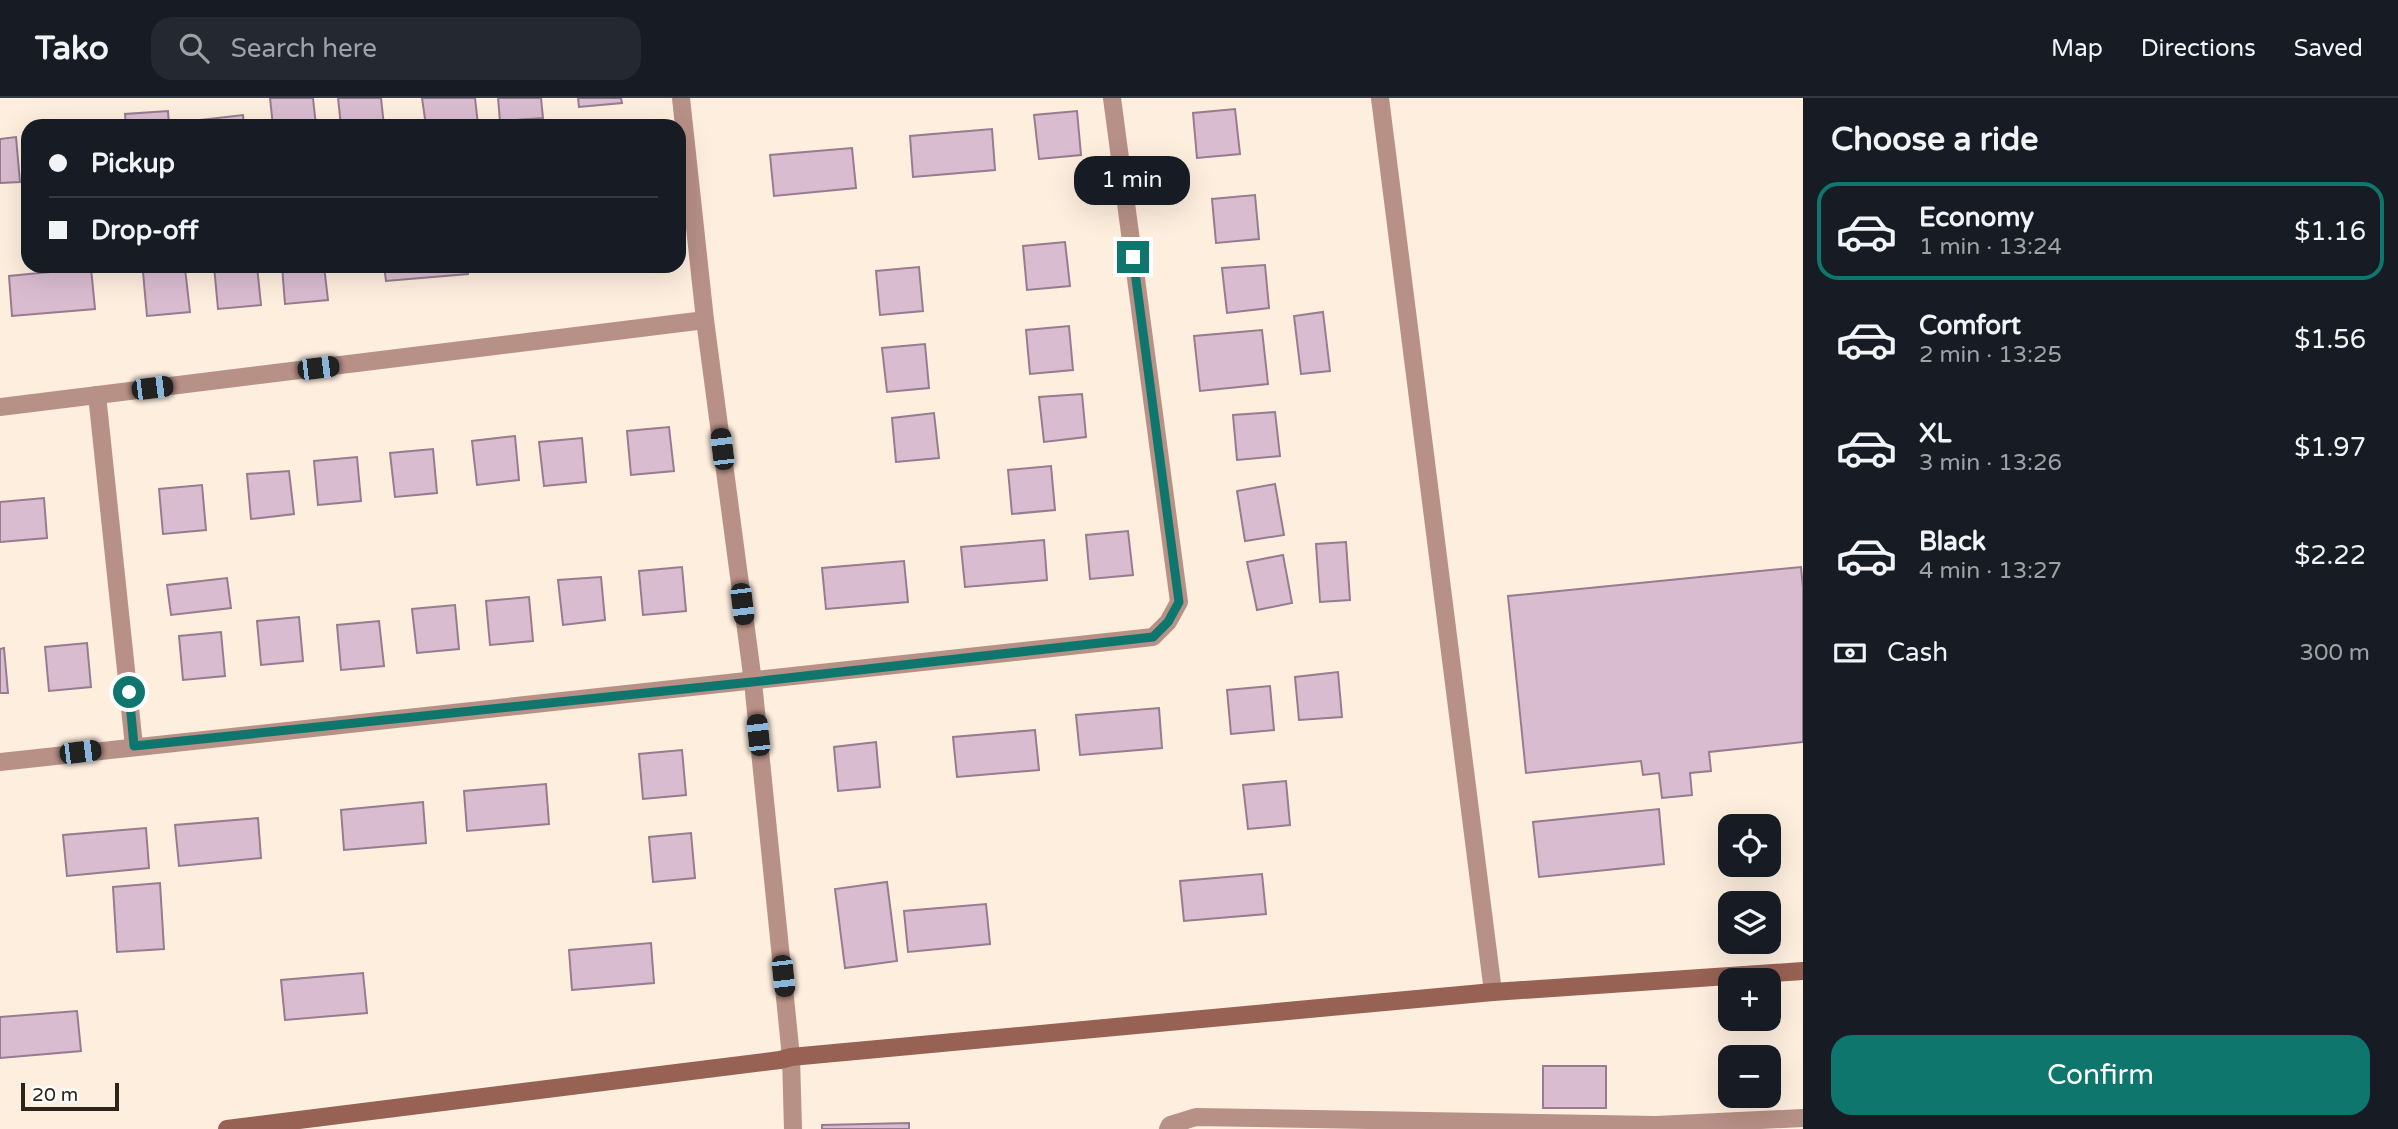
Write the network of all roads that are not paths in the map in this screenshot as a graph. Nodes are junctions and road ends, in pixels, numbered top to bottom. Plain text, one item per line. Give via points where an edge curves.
1 (681, 98) edge
2 (1112, 98) edge
3 (1380, 98) edge
4 (683, 119) edge
5 (686, 144) edge
6 (705, 320) junction
7 (97, 395) junction
8 (0, 407) edge
9 (752, 682) junction
10 (134, 746) junction
11 (0, 762) edge
12 (1803, 971) edge
13 (1493, 992) junction
14 (791, 1057) junction
15 (1803, 1118) edge
16 (227, 1129) edge
17 (793, 1129) edge
18 (1168, 1129) edge

1 - 4 street
2 - 9 street via 1179,602 1168,622 1153,637
3 - 13 street
5 - 6 street
6 - 7 street
6 - 9 street
7 - 8 street
7 - 10 street
9 - 10 street
9 - 14 street
10 - 11 street
12 - 13 street
13 - 14 street
14 - 16 street
14 - 17 street
15 - 18 street via 1656,1125 1196,1117

